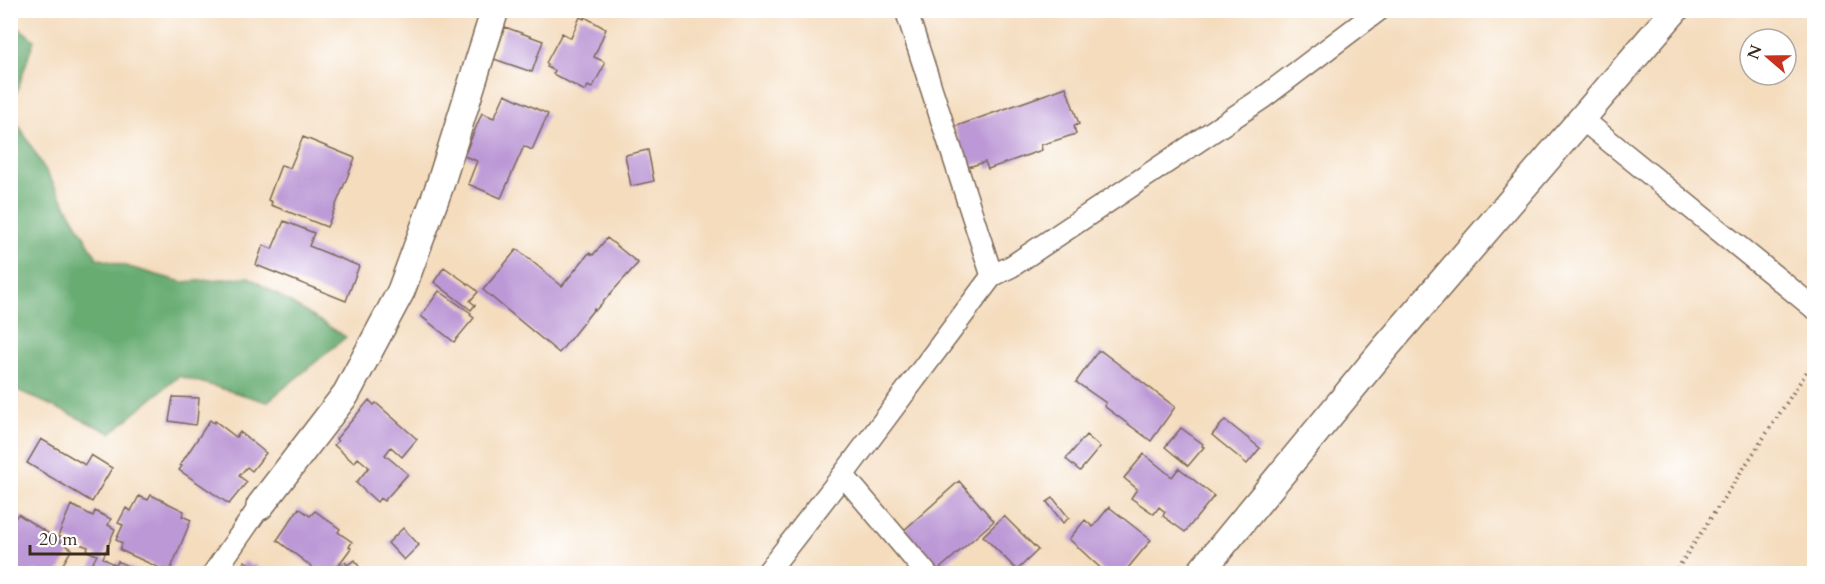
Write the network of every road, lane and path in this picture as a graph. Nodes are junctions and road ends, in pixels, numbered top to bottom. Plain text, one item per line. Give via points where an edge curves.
1 (495, 10) edge
2 (906, 10) edge
3 (1379, 10) edge
4 (1675, 10) edge
5 (1582, 118) junction
6 (992, 276) junction
7 (1815, 308) edge
8 (1815, 361) edge
9 (843, 475) junction
10 (260, 506) joint
11 (213, 573) edge
12 (766, 573) edge
13 (927, 573) edge
14 (1199, 573) edge
15 (1674, 573) edge

1 - 10 street via 440,185 401,291 346,394
2 - 6 street
3 - 6 street via 1264,97
4 - 5 street
5 - 7 street
5 - 14 street
6 - 9 street
8 - 15 path
9 - 12 street
9 - 13 street
10 - 11 street

